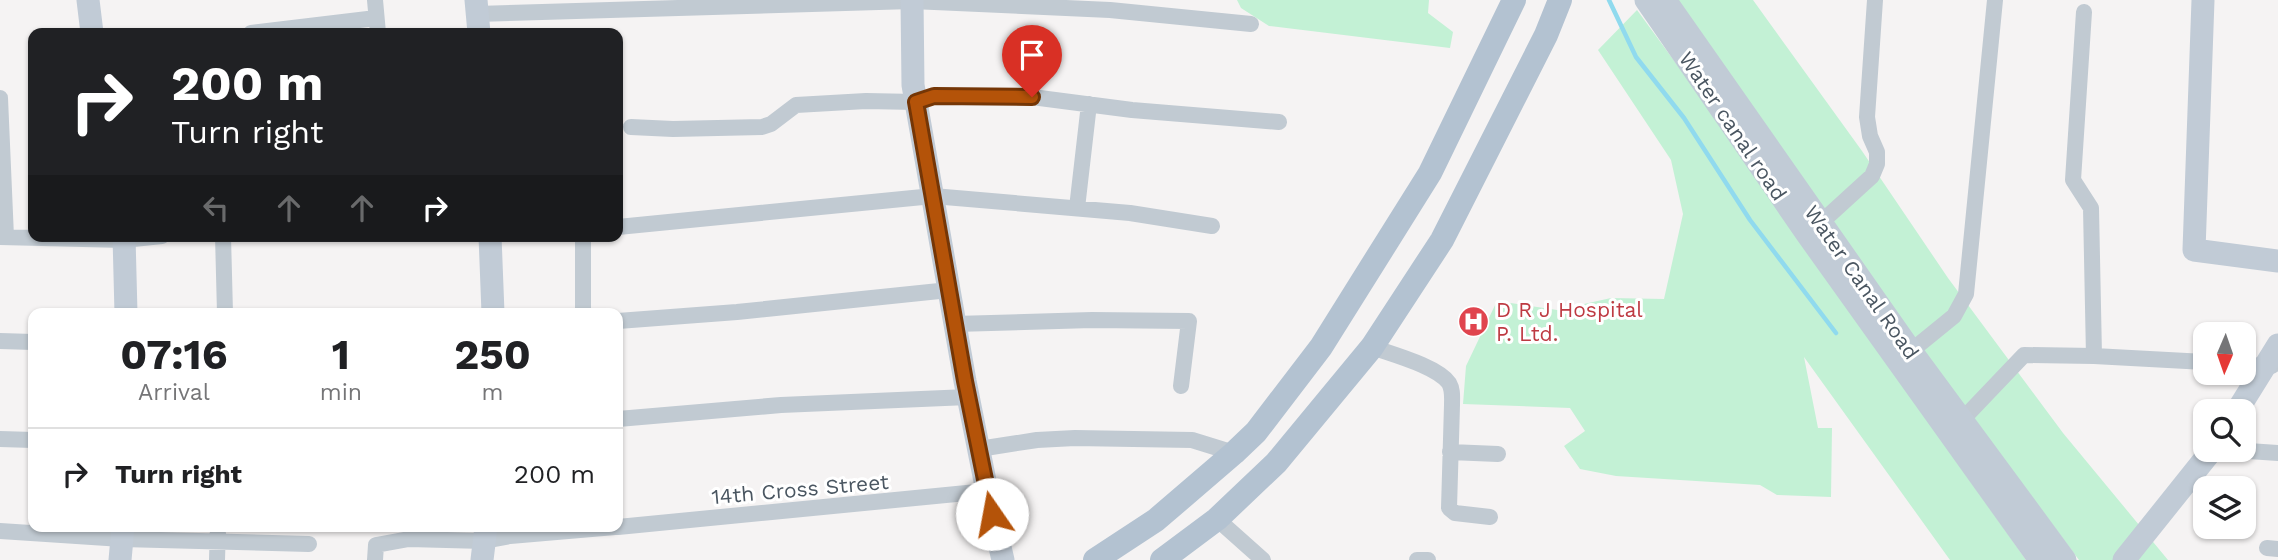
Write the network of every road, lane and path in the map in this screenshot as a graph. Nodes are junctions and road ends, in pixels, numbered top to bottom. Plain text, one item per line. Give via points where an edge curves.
1 (88, 0) edge
2 (375, 0) edge
3 (912, 0) edge
4 (1514, 0) edge
5 (1560, 0) edge
6 (1646, 0) edge
7 (1665, 0) edge
8 (1874, 0) edge
9 (1995, 0) edge
10 (2203, 0) edge
11 (693, 4) edge
12 (1111, 5) edge
13 (590, 6) edge
14 (2084, 12) dead end
15 (478, 16) edge
16 (1251, 24) dead end
17 (377, 26) edge
18 (91, 28) edge
19 (341, 28) edge
20 (0, 97) edge
21 (916, 102) junction
22 (1089, 104) junction
23 (1279, 122) dead end
24 (631, 127) dead end
25 (933, 196) junction
26 (1077, 208) junction
27 (1212, 226) dead end
28 (623, 227) edge
29 (1814, 229) junction
30 (3, 237) edge
31 (28, 237) edge
32 (124, 242) edge
33 (223, 242) edge
34 (490, 242) edge
35 (583, 242) edge
36 (2278, 261) edge
37 (949, 290) junction
38 (126, 308) edge
39 (225, 308) edge
40 (493, 308) edge
41 (583, 308) edge
42 (623, 321) edge
43 (955, 324) junction
44 (0, 341) edge
45 (28, 342) edge
46 (2278, 345) edge
47 (1371, 347) junction
48 (1911, 351) junction
49 (2094, 356) junction
50 (2193, 361) edge
51 (2262, 365) edge
52 (1181, 386) dead end
53 (968, 397) junction
54 (2244, 399) edge
55 (623, 419) edge
56 (1954, 426) junction
57 (0, 439) edge
58 (28, 440) edge
59 (979, 449) junction
60 (1450, 452) junction
61 (2256, 452) edge
62 (1234, 453) junction
63 (2278, 453) edge
64 (1498, 454) dead end
65 (2202, 462) edge
66 (987, 491) junction
67 (1490, 517) dead end
68 (1217, 519) junction
69 (623, 526) edge
70 (0, 531) edge
71 (557, 532) edge
72 (218, 534) edge
73 (122, 542) edge
74 (484, 543) edge
75 (309, 544) dead end
76 (217, 560) edge
77 (375, 560) edge
78 (1003, 560) edge
79 (1095, 560) edge
80 (1162, 560) edge
81 (1263, 560) edge
82 (1417, 560) edge
83 (1428, 560) edge
84 (2040, 560) edge
85 (2065, 560) edge
86 (2124, 560) edge

1 - 18 main road
2 - 17 street
3 - 11 street
3 - 12 street
3 - 21 main road
4 - 62 main road via 1430,173 1321,347 1256,432
5 - 47 main road via 1442,240
6 - 29 main road, Water canal road
7 - 29 main road, Water Canal Road
8 - 29 street via 1867,117 1877,164 1872,176
9 - 48 street via 1966,294 1954,316
10 - 36 main road via 2194,250
11 - 13 street
12 - 16 street
13 - 15 street
14 - 49 street via 2073,180 2091,208
17 - 19 street
20 - 30 street
21 - 22 street via 946,96 1032,97
21 - 24 street via 796,105 762,127
21 - 25 main road
22 - 23 street
22 - 26 street
25 - 26 street
25 - 28 street
25 - 37 main road
26 - 27 street
29 - 48 main road, Water Canal Road
29 - 56 main road, Water canal road
30 - 31 street
32 - 38 main road
33 - 39 street
34 - 40 main road
35 - 41 street
37 - 42 street
37 - 43 main road
43 - 52 street via 1189,321
43 - 53 main road
44 - 45 street
46 - 51 main road
47 - 60 street via 1432,370 1450,384
47 - 68 main road via 1276,463
48 - 56 main road, Water Canal Road
49 - 50 street
49 - 56 street via 2024,355
51 - 54 main road
53 - 55 street via 780,405
53 - 59 main road
56 - 84 main road, Water canal road
56 - 85 main road, Water Canal Road
57 - 58 street
59 - 62 street via 1037,440 1192,440
59 - 66 main road
60 - 64 street
60 - 67 street via 1449,508 1455,513
61 - 63 street
62 - 79 main road via 1156,520
65 - 86 main road
66 - 69 street, 14th Cross Street
66 - 78 main road
68 - 80 main road
68 - 81 street
70 - 73 street
71 - 74 street, 14th Cross Street
72 - 73 street
72 - 75 street
72 - 76 street
74 - 77 street, 14th Cross Street via 392,541 376,545
82 - 83 street

